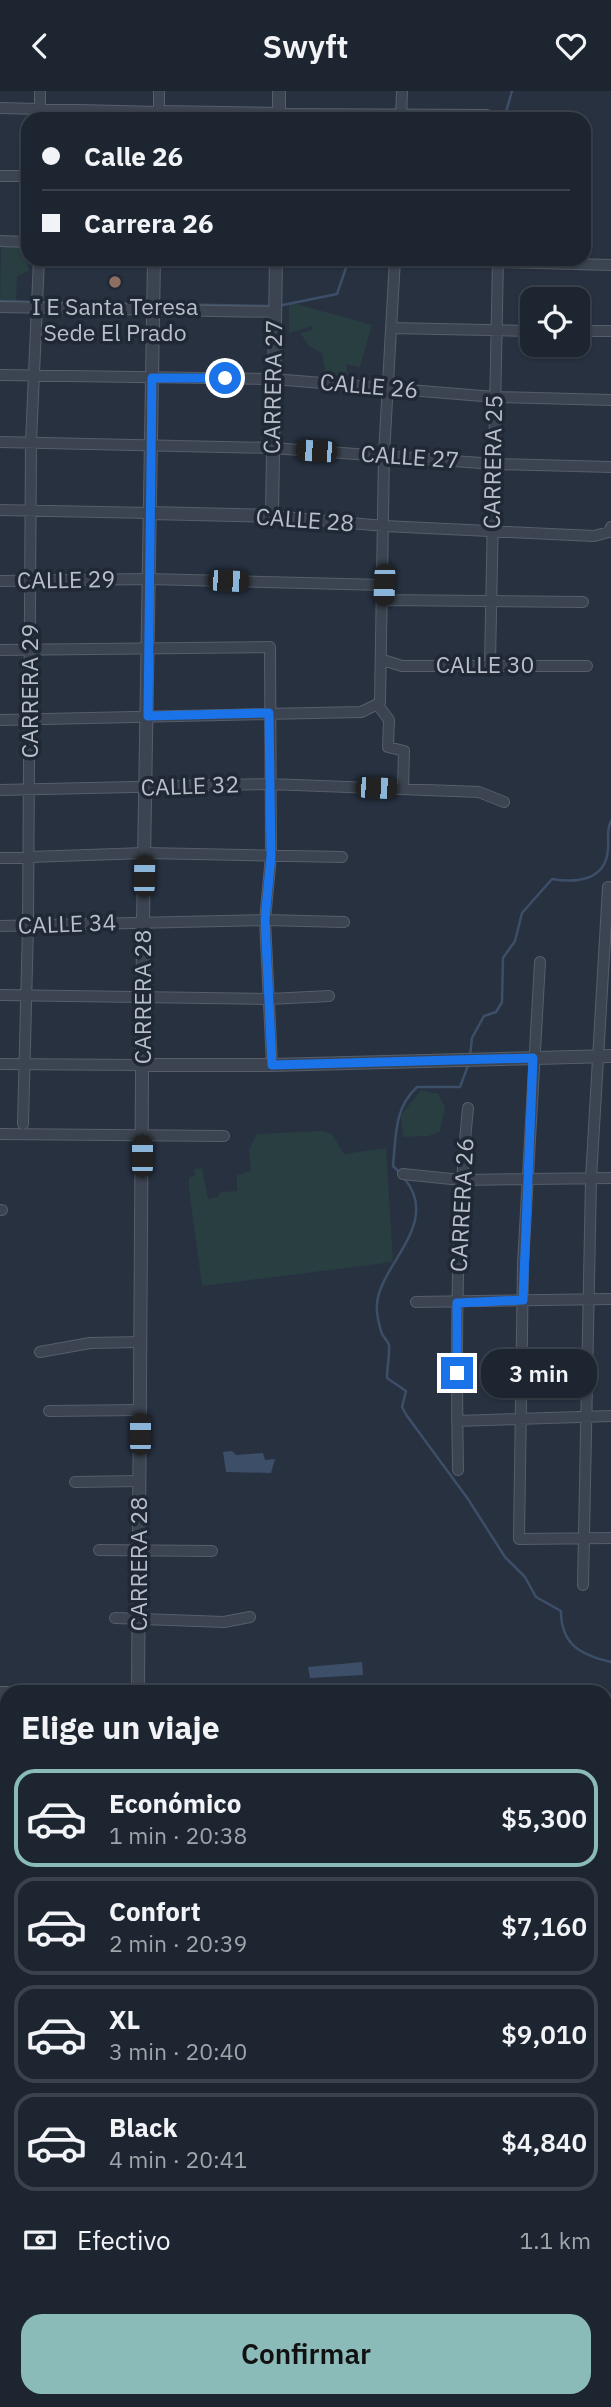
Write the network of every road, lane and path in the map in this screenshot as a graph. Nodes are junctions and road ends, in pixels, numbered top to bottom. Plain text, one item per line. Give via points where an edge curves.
1 (40, 91) edge
2 (159, 91) edge
3 (279, 91) edge
4 (402, 91) edge
5 (0, 108) edge
6 (31, 112) edge
7 (39, 112) edge
8 (159, 112) edge
9 (279, 112) edge
10 (401, 112) edge
11 (0, 176) edge
12 (21, 176) edge
13 (0, 241) edge
14 (21, 242) edge
15 (591, 263) edge
16 (611, 265) edge
17 (39, 266) edge
18 (153, 266) edge
19 (276, 266) edge
20 (394, 266) edge
21 (498, 266) edge
22 (0, 307) edge
23 (37, 308) junction
24 (153, 311) junction
25 (275, 312) junction
26 (391, 328) junction
27 (496, 330) junction
28 (520, 331) edge
29 (590, 331) edge
30 (611, 331) edge
31 (0, 375) edge
32 (33, 375) junction
33 (152, 378) junction
34 (273, 379) junction
35 (387, 387) junction
36 (495, 397) junction
37 (611, 400) edge
38 (0, 442) edge
39 (31, 442) junction
40 (151, 447) junction
41 (272, 448) junction
42 (384, 454) junction
43 (495, 464) junction
44 (611, 467) edge
45 (0, 510) edge
46 (31, 510) junction
47 (150, 513) junction
48 (272, 516) junction
49 (384, 526) junction
50 (610, 529) edge
51 (492, 530) junction
52 (149, 579) junction
53 (31, 580) junction
54 (0, 581) edge
55 (384, 585) junction
56 (384, 600) junction
57 (492, 601) junction
58 (583, 602) dead end
59 (148, 649) junction
60 (0, 650) edge
61 (29, 650) junction
62 (383, 660) junction
63 (490, 664) junction
64 (587, 666) dead end
65 (376, 707) junction
66 (269, 713) junction
67 (148, 716) junction
68 (30, 719) junction
69 (0, 720) edge
70 (269, 784) junction
71 (147, 787) junction
72 (403, 789) junction
73 (0, 790) edge
74 (29, 791) junction
75 (504, 802) dead end
76 (145, 853) junction
77 (271, 856) junction
78 (342, 857) dead end
79 (0, 858) edge
80 (29, 858) junction
81 (608, 887) dead end
82 (265, 919) junction
83 (143, 921) junction
84 (344, 922) dead end
85 (0, 926) edge
86 (28, 926) junction
87 (609, 935) edge
88 (540, 962) dead end
89 (0, 995) edge
90 (26, 995) junction
91 (330, 996) dead end
92 (143, 997) junction
93 (270, 999) junction
94 (606, 1056) edge
95 (533, 1058) junction
96 (0, 1065) edge
97 (24, 1065) junction
98 (143, 1065) junction
99 (272, 1065) junction
100 (468, 1108) dead end
101 (23, 1124) dead end
102 (0, 1134) edge
103 (142, 1134) junction
104 (224, 1136) dead end
105 (403, 1174) dead end
106 (611, 1178) edge
107 (527, 1179) junction
108 (595, 1179) junction
109 (461, 1180) junction
110 (589, 1299) junction
111 (611, 1299) edge
112 (523, 1300) junction
113 (416, 1302) dead end
114 (457, 1303) junction
115 (141, 1342) junction
116 (40, 1352) dead end
117 (140, 1410) junction
118 (49, 1411) dead end
119 (586, 1416) junction
120 (611, 1416) edge
121 (522, 1417) junction
122 (457, 1420) junction
123 (458, 1470) dead end
124 (140, 1481) junction
125 (75, 1482) dead end
126 (586, 1538) junction
127 (611, 1538) edge
128 (99, 1550) dead end
129 (139, 1551) junction
130 (212, 1551) dead end
131 (583, 1585) dead end
132 (250, 1617) dead end
133 (115, 1618) dead end
134 (139, 1621) junction
135 (138, 1685) edge

1 - 7 street
2 - 8 street
3 - 9 street
4 - 10 street
5 - 6 street
11 - 12 street
13 - 14 street
15 - 16 street
17 - 23 street, CARRERA 29
18 - 24 street, CARRERA 28
19 - 25 street, CARRERA 27
20 - 26 street
21 - 27 street, CARRERA 25
22 - 23 street
23 - 24 street
23 - 32 street, CARRERA 29
24 - 25 street
24 - 33 street, CARRERA 28
25 - 34 street, CARRERA 27
26 - 27 street
26 - 35 street
27 - 28 street
27 - 36 street, CARRERA 25
29 - 30 street
31 - 32 street, CALLE 26
32 - 33 street, CALLE 26
32 - 39 street, CARRERA 29
33 - 34 street, CALLE 26
33 - 40 street, CARRERA 28
34 - 35 street, CALLE 26
34 - 41 street, CARRERA 27
35 - 36 street, CALLE 26
35 - 42 street
36 - 37 street, CALLE 26
36 - 43 street, CARRERA 25
38 - 39 street, CALLE 27
39 - 40 street, CALLE 27
39 - 46 street, CARRERA 29
40 - 41 street, CALLE 27
40 - 47 street, CARRERA 28
41 - 42 street, CALLE 27
41 - 48 street, CARRERA 27
42 - 43 street, CALLE 27
42 - 49 street
43 - 44 street, CALLE 27
43 - 51 street, CARRERA 25
45 - 46 street, CALLE 28
46 - 47 street, CALLE 28
46 - 53 street, CARRERA 29
47 - 48 street, CALLE 28
47 - 52 street, CARRERA 28
48 - 49 street, CALLE 28
49 - 51 street, CALLE 28
49 - 55 street
50 - 51 street, CALLE 28 via 594,536
51 - 57 street, CARRERA 25
52 - 53 street, CALLE 29
52 - 55 street, CALLE 29
52 - 59 street, CARRERA 28
53 - 54 street, CALLE 29
53 - 61 street, CARRERA 29
55 - 56 street
56 - 57 street
56 - 62 street
57 - 58 street
57 - 63 street, CARRERA 25
59 - 61 street
59 - 66 street via 269,646
59 - 67 street, CARRERA 28
60 - 61 street
61 - 68 street, CARRERA 29
62 - 63 street, CALLE 30 via 401,666
62 - 65 street via 382,695
63 - 64 street, CALLE 30
65 - 66 street via 361,712
65 - 72 street via 389,720 387,747 404,751
66 - 67 street
66 - 70 street
67 - 68 street
67 - 71 street, CARRERA 28
68 - 69 street
68 - 74 street, CARRERA 29
70 - 71 street, CALLE 32
70 - 72 street, CALLE 32
70 - 77 street
71 - 74 street, CALLE 32
71 - 76 street, CARRERA 28
72 - 75 street, CALLE 32 via 479,792
73 - 74 street, CALLE 32
74 - 80 street, CARRERA 29
76 - 77 street
76 - 80 street
76 - 83 street, CARRERA 28
77 - 78 street
77 - 82 street
79 - 80 street
80 - 86 street, CARRERA 29
81 - 87 street
82 - 83 street, CALLE 34
82 - 84 street, CALLE 34
82 - 93 street
83 - 86 street, CALLE 34
83 - 92 street, CARRERA 28
85 - 86 street, CALLE 34
86 - 90 street, CARRERA 29
87 - 94 street
88 - 95 street
89 - 90 street
90 - 92 street
90 - 97 street, CARRERA 29
91 - 93 street
92 - 93 street
92 - 98 street, CARRERA 28
93 - 99 street
94 - 95 street
94 - 108 street
95 - 99 street
95 - 107 street
96 - 97 street
97 - 98 street
97 - 101 street, CARRERA 29
98 - 99 street
98 - 103 street, CARRERA 28
100 - 109 street, CARRERA 26
102 - 103 street
103 - 104 street
103 - 115 street, CARRERA 28
105 - 109 street
106 - 108 street
107 - 108 street
107 - 109 street
107 - 112 street
108 - 110 street
109 - 114 street, CARRERA 26
110 - 111 street
110 - 112 street
110 - 119 street
112 - 114 street
112 - 121 street
113 - 114 street
114 - 122 street, CARRERA 26
115 - 116 street via 90,1343
115 - 117 street, CARRERA 28
117 - 118 street
117 - 124 street, CARRERA 28
119 - 120 street
119 - 121 street
119 - 126 street
121 - 122 street
121 - 126 street via 519,1539
122 - 123 street, CARRERA 26
124 - 125 street
124 - 129 street, CARRERA 28
126 - 127 street
126 - 131 street
128 - 129 street
129 - 130 street
129 - 134 street, CARRERA 28
132 - 134 street via 224,1622
133 - 134 street
134 - 135 street, CARRERA 28

